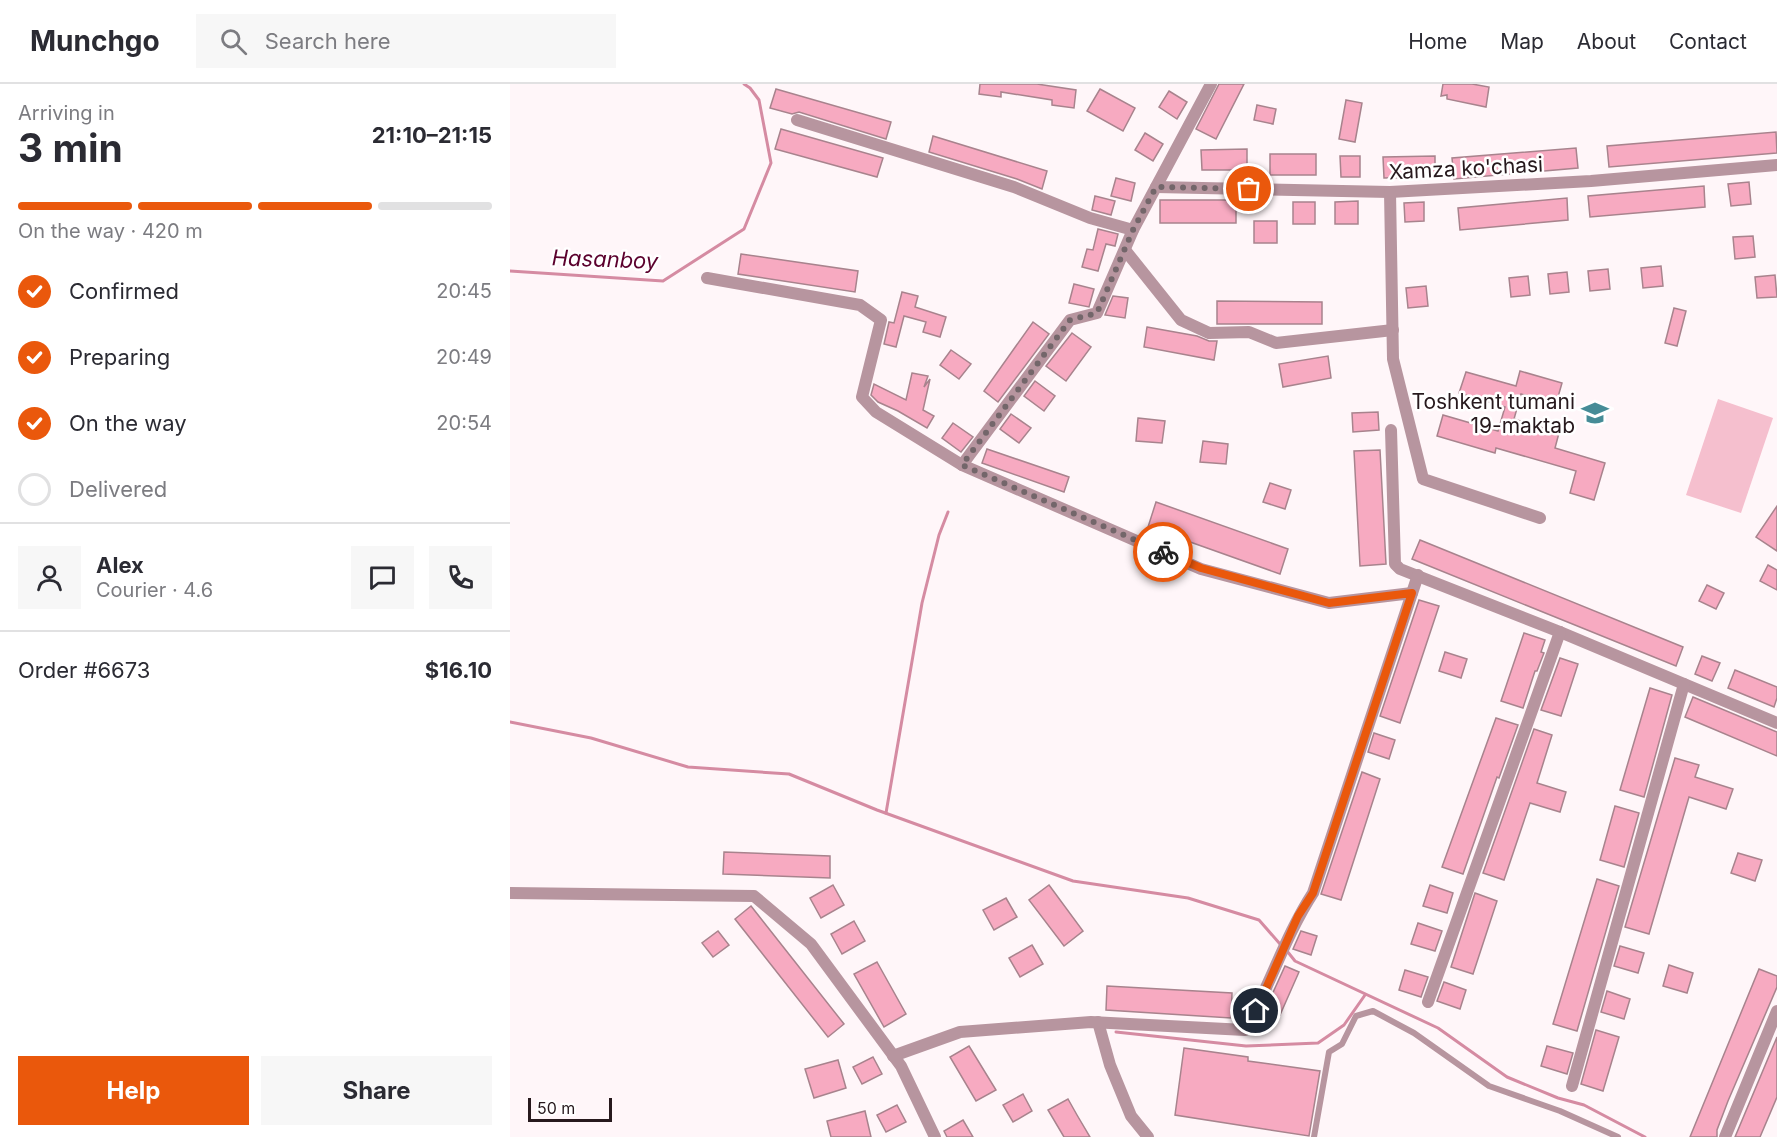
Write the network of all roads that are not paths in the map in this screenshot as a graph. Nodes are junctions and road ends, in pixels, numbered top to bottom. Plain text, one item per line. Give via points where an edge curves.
1 (1211, 84) edge
2 (797, 120) dead end
3 (1777, 165) edge
4 (1156, 187) junction
5 (1390, 192) junction
6 (1133, 230) junction
7 (1125, 250) junction
8 (707, 278) dead end
9 (1393, 330) junction
10 (1390, 430) dead end
11 (962, 465) junction
12 (1540, 518) dead end
13 (1418, 575) junction
14 (1412, 593) junction
15 (1560, 633) junction
16 (1684, 684) junction
17 (1777, 723) edge
18 (510, 893) edge
19 (1428, 1002) dead end
20 (1777, 1011) edge
21 (1098, 1022) junction
22 (893, 1056) junction
23 (1572, 1086) dead end
24 (935, 1137) edge
25 (1148, 1137) edge
26 (1314, 1137) edge
27 (1618, 1137) edge
28 (1725, 1137) edge

1 - 4 street
2 - 6 street via 1014,187 1090,218
3 - 5 street, Xamza ko'chasi via 1591,181
4 - 5 street, Xamza ko'chasi
4 - 6 street
5 - 9 street
6 - 7 street
7 - 9 street via 1181,320 1209,333 1249,332 1276,342
7 - 11 street via 1097,313 1070,320
8 - 11 street via 860,305 881,320 862,397 876,412
9 - 12 street via 1392,359 1423,478
10 - 13 street via 1395,564
11 - 14 street via 1201,568 1329,603
13 - 14 street
13 - 15 street
14 - 21 street via 1313,893 1298,916 1245,1030
15 - 16 street
15 - 19 street
16 - 17 street
16 - 23 street
18 - 22 street via 754,896 811,944
20 - 28 street
21 - 22 street via 960,1032
21 - 25 street via 1131,1116
22 - 24 street
26 - 27 lane via 1329,1052 1342,1044 1356,1016 1373,1011 1414,1033 1489,1086

